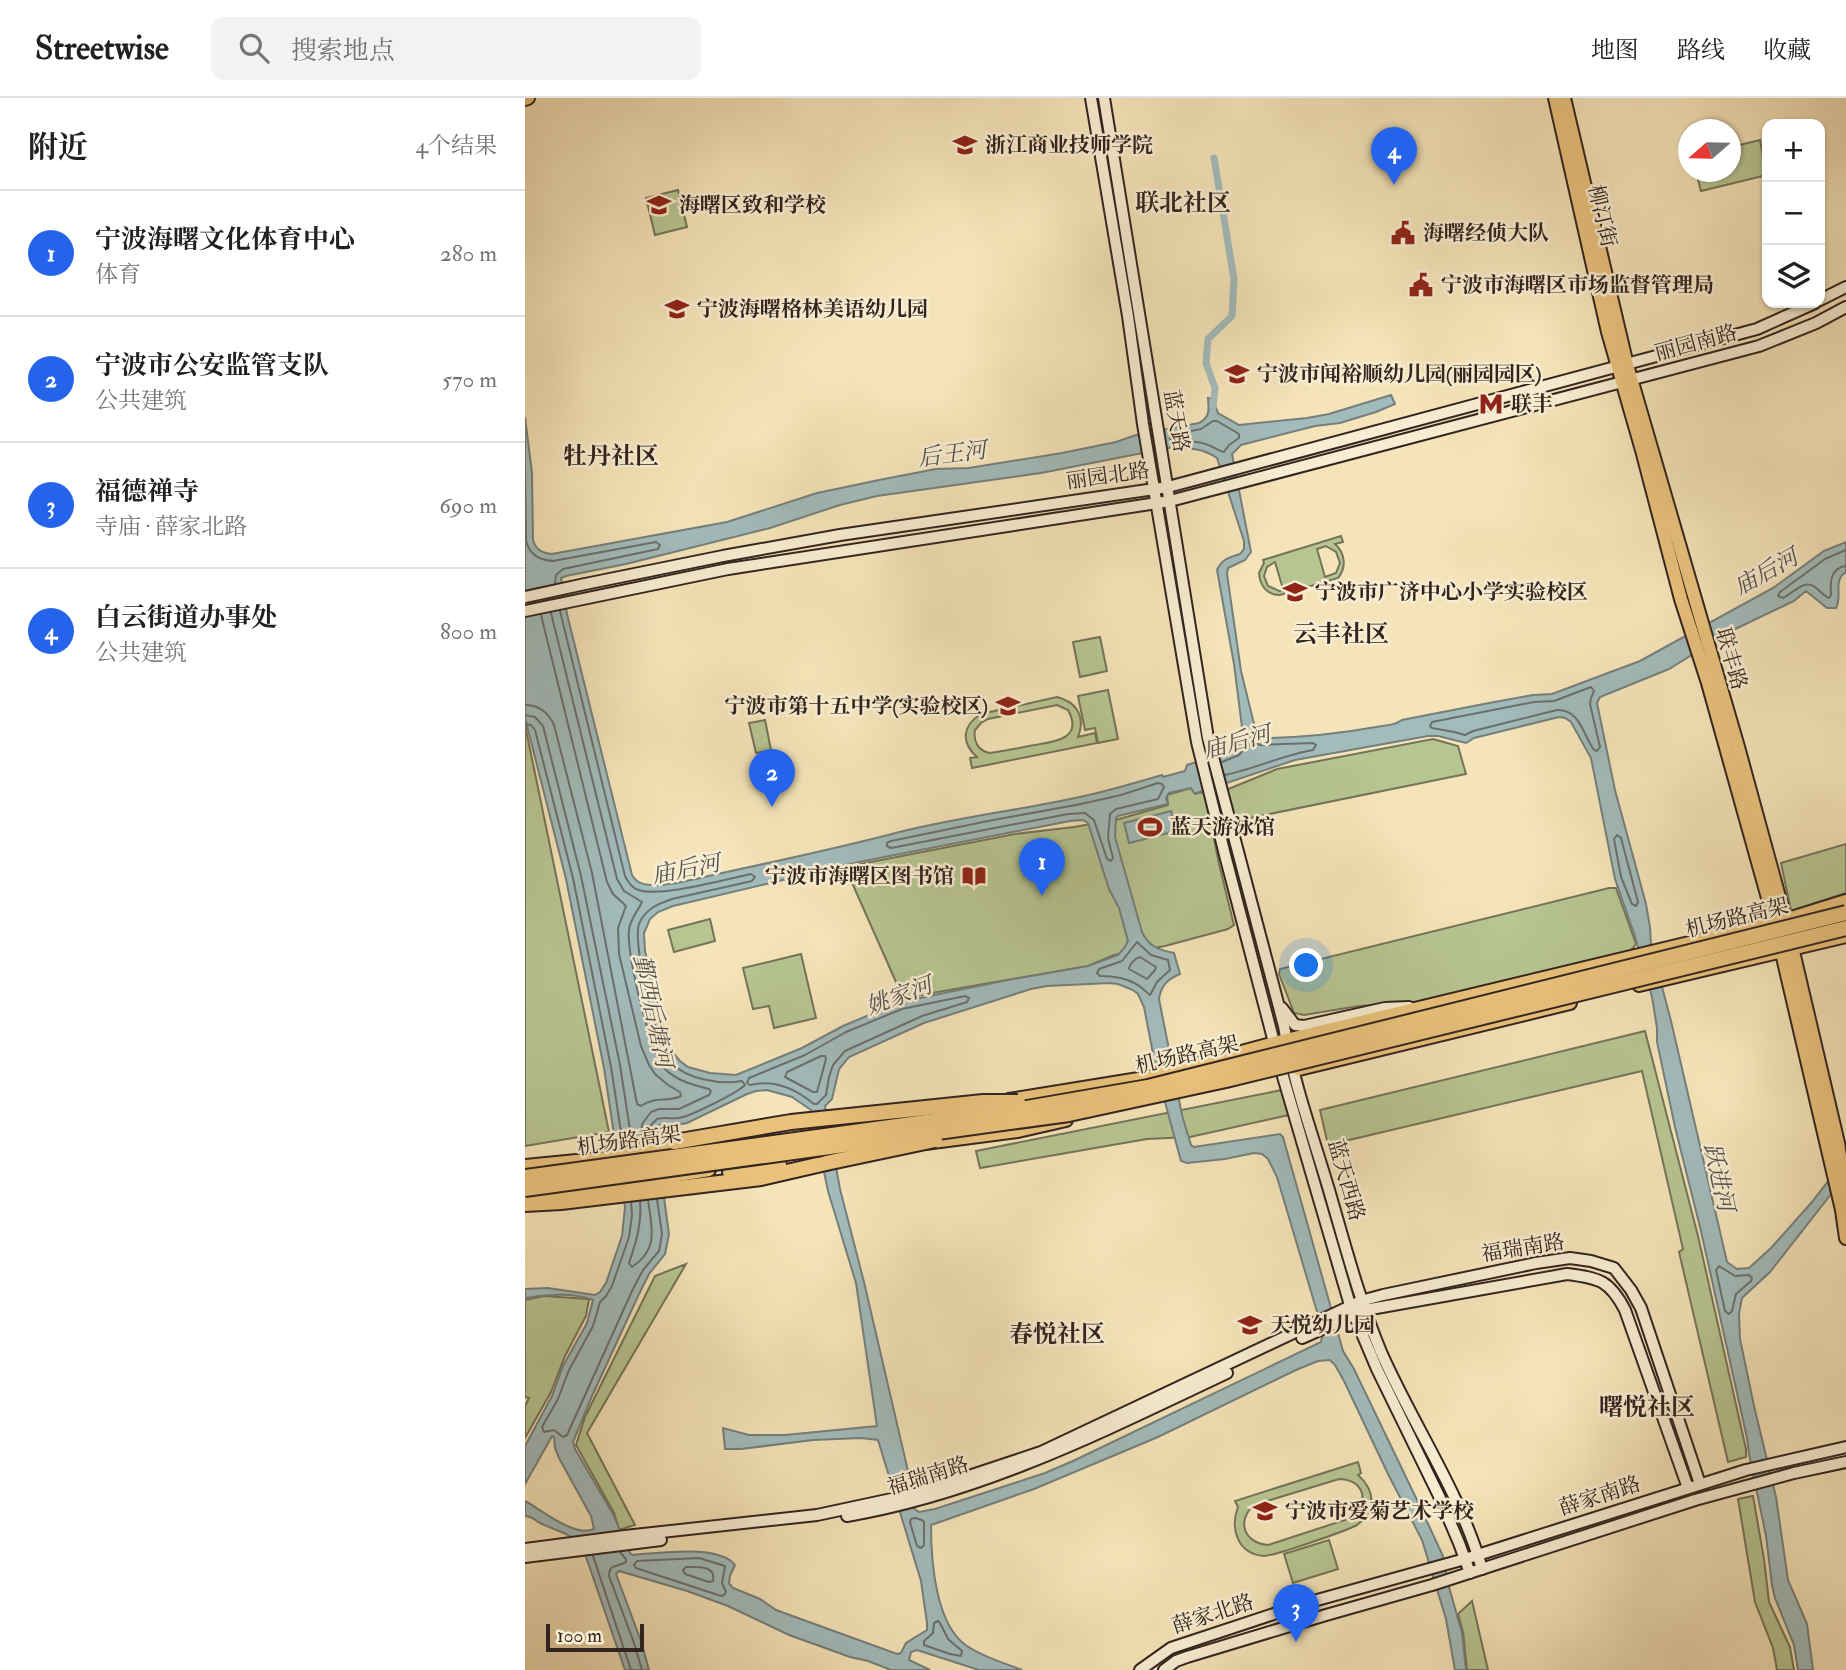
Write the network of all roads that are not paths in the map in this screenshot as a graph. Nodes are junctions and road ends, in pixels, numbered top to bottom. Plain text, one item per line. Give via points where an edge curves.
1 (1091, 98) edge
2 (1104, 98) edge
3 (1555, 98) edge
4 (1564, 98) edge
5 (1846, 286) edge
6 (1825, 298) edge
7 (1846, 307) edge
8 (1804, 308) edge
9 (1622, 366) junction
10 (1627, 381) junction
11 (1168, 487) junction
12 (1154, 489) junction
13 (1170, 501) junction
14 (1156, 504) junction
15 (525, 597) edge
16 (525, 611) edge
17 (1712, 680) junction
18 (1206, 753) junction
19 (1215, 787) junction
20 (1846, 901) edge
21 (1846, 913) edge
22 (1780, 921) junction
23 (1846, 928) edge
24 (1846, 936) edge
25 (1788, 950) junction
26 (1276, 996) junction
27 (1430, 1007) junction
28 (1280, 1042) junction
29 (1287, 1072) junction
30 (1069, 1101) junction
31 (980, 1126) junction
32 (607, 1158) junction
33 (826, 1163) junction
34 (525, 1167) edge
35 (525, 1177) edge
36 (525, 1189) edge
37 (1842, 1194) edge
38 (555, 1195) junction
39 (525, 1202) edge
40 (1846, 1238) edge
41 (1358, 1308) junction
42 (1846, 1447) edge
43 (1846, 1462) edge
44 (1694, 1486) junction
45 (568, 1548) junction
46 (525, 1549) edge
47 (1478, 1555) junction
48 (525, 1558) edge
49 (1465, 1559) junction
50 (1482, 1569) junction
51 (1469, 1573) junction
52 (1140, 1670) edge
53 (1164, 1670) edge

1 - 12 street, 蓝天路
2 - 11 street, 蓝天路
3 - 9 main road, 柳汀街
4 - 9 main road, 柳汀街
5 - 6 street, 丽园南路
7 - 10 street, 丽园南路 via 1759,346
8 - 9 street, 丽园南路 via 1757,329
9 - 10 main road, 柳汀街
9 - 11 street, 丽园北路
10 - 13 street, 丽园北路
10 - 17 main road, 联丰路 via 1691,587
10 - 17 main road, 联丰路 via 1681,599
11 - 12 street, 丽园北路
11 - 13 street, 蓝天路
12 - 14 street, 蓝天路
12 - 15 street, 丽园北路, bridge via 840,535
13 - 14 street, 丽园北路
13 - 18 street, 蓝天路
14 - 16 street, 丽园北路 via 728,569
14 - 18 street, 蓝天路 via 1197,742
17 - 22 main road, 联丰路 via 1738,747
18 - 19 street
19 - 26 street, 蓝天西路
19 - 28 street, 蓝天西路 via 1229,868
20 - 22 main road
21 - 30 highway, 机场路高架, bridge via 1148,1087
22 - 25 main road, 联丰路
22 - 27 main road
23 - 31 highway, 机场路高架, bridge via 1226,1080 1069,1114
24 - 25 main road
25 - 29 main road
25 - 37 main road via 1830,1159
25 - 37 main road via 1838,1143
26 - 27 street via 1295,1024 1304,1027 1385,1008
26 - 28 street, 蓝天西路
27 - 28 main road
28 - 29 street, 蓝天西路
28 - 32 main road via 1148,1076 935,1112
29 - 38 main road, bridge via 1017,1131 810,1155
29 - 41 street, 蓝天西路
30 - 32 highway, bridge via 983,1102 791,1122
30 - 35 highway, 机场路高架, bridge
31 - 33 highway, bridge via 923,1144
31 - 36 highway, 机场路高架, bridge
32 - 34 main road
33 - 38 highway via 792,1163
33 - 39 highway via 761,1178 561,1202
37 - 40 main road
38 - 39 main road
41 - 44 street, 福瑞南路 via 1567,1274 1604,1283 1616,1292 1631,1324
41 - 44 street, 福瑞南路 via 1383,1295 1570,1258 1614,1268 1641,1308
41 - 45 street, 福瑞南路 via 1041,1452 916,1498
41 - 47 street, 蓝天西路
41 - 49 street, 蓝天西路 via 1377,1369
42 - 44 street, 薛家南路
43 - 50 street, 薛家南路 via 1695,1500
44 - 47 street, 薛家南路
45 - 46 street, 福瑞南路
45 - 48 street, 福瑞南路
47 - 49 street, 薛家南路
47 - 50 street, 蓝天西路
49 - 51 street, 蓝天西路
49 - 52 street, 薛家北路 via 1310,1602 1171,1648
50 - 51 street, 薛家南路
51 - 53 street, 薛家北路 via 1187,1657

